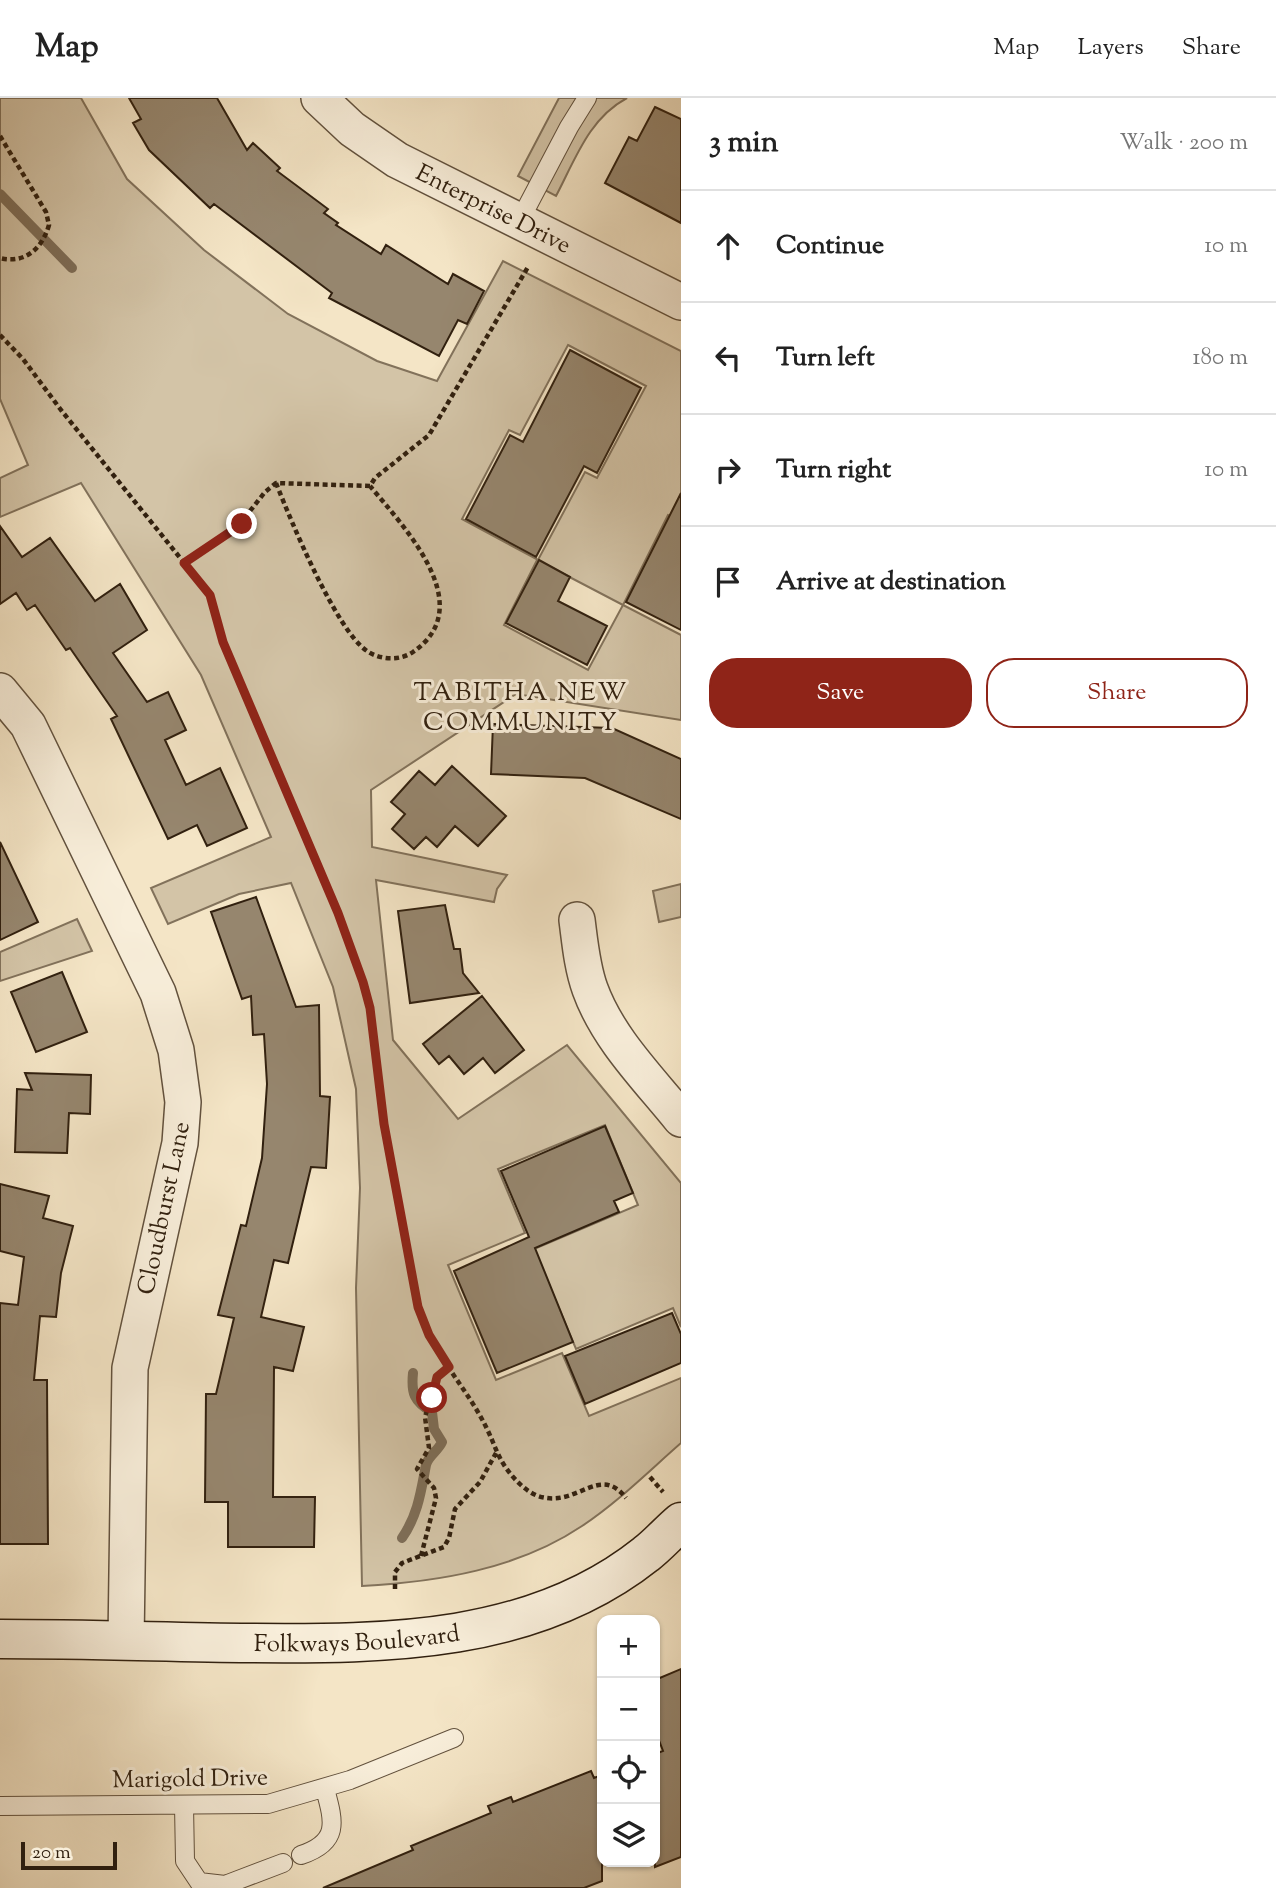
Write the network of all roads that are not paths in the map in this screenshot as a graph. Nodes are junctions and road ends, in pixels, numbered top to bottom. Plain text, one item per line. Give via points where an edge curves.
1 (319, 98) edge
2 (587, 98) edge
3 (519, 222) junction
4 (681, 302) edge
5 (0, 691) edge
6 (577, 920) dead end
7 (681, 1119) edge
8 (681, 1522) edge
9 (0, 1639) edge
10 (126, 1641) junction
11 (454, 1738) dead end
12 (325, 1789) junction
13 (184, 1805) junction
14 (0, 1806) edge
15 (301, 1855) dead end
16 (283, 1863) dead end

1 - 3 street, Enterprise Drive via 352,129 397,160
2 - 3 lane
3 - 4 street, Enterprise Drive
5 - 10 street, Cloudburst Lane via 28,725 158,993 183,1084 180,1143 130,1368
6 - 7 street via 585,970 601,1012 623,1049
8 - 10 street, Folkways Boulevard via 647,1554 599,1584 539,1612 478,1630 407,1641
9 - 10 street, Folkways Boulevard
11 - 12 lane, Marigold Drive
12 - 13 lane, Marigold Drive via 251,1806
12 - 15 lane via 331,1814 329,1838
13 - 14 lane, Marigold Drive
13 - 16 lane via 185,1861 199,1882 225,1885

